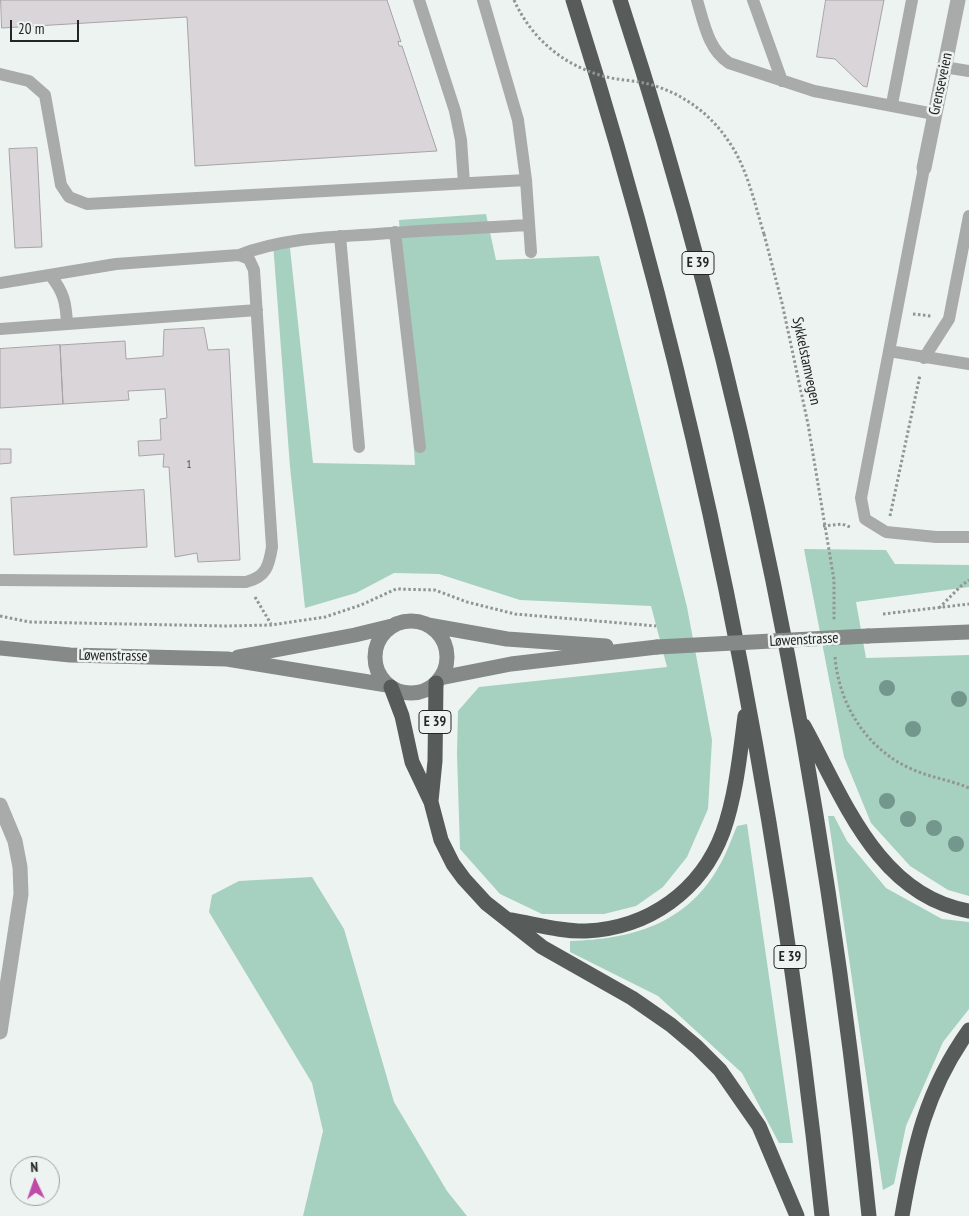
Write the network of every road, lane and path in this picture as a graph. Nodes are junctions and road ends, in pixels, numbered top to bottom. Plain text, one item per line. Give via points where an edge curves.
1 (419, 0) edge
2 (482, 0) edge
3 (514, 0) edge
4 (573, 0) edge
5 (620, 0) edge
6 (697, 0) edge
7 (753, 0) edge
8 (912, 0) edge
9 (958, 0) edge
10 (944, 68) junction
11 (969, 71) edge
12 (0, 74) edge
13 (782, 81) junction
14 (892, 104) junction
15 (934, 114) junction
16 (924, 168) joint
17 (526, 180) junction
18 (464, 183) junction
19 (969, 216) edge
20 (529, 225) junction
21 (395, 232) junction
22 (340, 236) junction
23 (531, 252) dead end
24 (239, 256) junction
25 (50, 275) junction
26 (0, 283) edge
27 (257, 310) junction
28 (67, 324) junction
29 (0, 329) edge
30 (889, 351) junction
31 (924, 358) junction
32 (969, 364) edge
33 (359, 447) dead end
34 (420, 448) dead end
35 (886, 532) junction
36 (969, 537) edge
37 (0, 580) edge
38 (969, 580) edge
39 (246, 582) junction
40 (969, 604) edge
41 (939, 608) junction
42 (875, 615) dead end
43 (0, 616) edge
44 (271, 625) junction
45 (428, 625) junction
46 (393, 626) junction
47 (656, 626) dead end
48 (835, 629) dead end
49 (969, 632) edge
50 (0, 648) edge
51 (640, 648) junction
52 (835, 649) dead end
53 (227, 659) junction
54 (438, 680) junction
55 (389, 686) junction
56 (747, 700) junction
57 (798, 714) junction
58 (969, 788) edge
59 (431, 802) junction
60 (0, 805) edge
61 (969, 911) edge
62 (508, 920) junction
63 (969, 1030) edge
64 (0, 1032) edge
65 (797, 1216) edge
66 (822, 1216) edge
67 (869, 1216) edge
68 (902, 1216) edge

1 - 18 lane via 455,111
2 - 17 lane via 518,120
3 - 48 path, Sykkelstamvegen, bridge via 536,35 567,61 604,77 645,83 687,100 707,116 738,156 764,234 808,424 834,580
4 - 56 highway, E 39 via 673,355
5 - 57 highway, E 39 via 702,278 762,529
6 - 13 lane via 719,56 729,63
7 - 13 lane
8 - 14 lane
9 - 10 street, Grenseveien
10 - 11 lane
10 - 15 street, Grenseveien
12 - 18 lane via 29,81 45,95 61,185 69,197 87,204
13 - 14 lane via 814,91
14 - 15 lane
15 - 16 street, Grenseveien
16 - 30 lane
17 - 18 lane
17 - 20 lane
19 - 31 lane via 949,319
20 - 21 lane
20 - 23 lane
21 - 22 lane
21 - 34 lane
22 - 24 lane via 266,245
22 - 33 lane
24 - 25 lane via 116,264
24 - 27 lane via 249,259 254,265
25 - 26 lane
25 - 28 lane via 62,289
27 - 28 lane
27 - 39 lane via 272,547 270,564 264,573
28 - 29 lane
30 - 31 lane
30 - 35 lane via 861,498 865,518
31 - 32 lane
31 - 35 path
35 - 36 lane
37 - 39 lane
38 - 41 path
39 - 44 path
40 - 41 path
41 - 42 path
43 - 44 path via 28,622
44 - 47 path via 324,617 362,605 396,589 435,590 515,614
45 - 46 main road via 410,621
45 - 51 main road, Løwenstrasse via 507,639
45 - 54 main road via 436,631 446,649 445,669
46 - 53 main road, Løwenstrasse
46 - 55 main road via 384,633 375,654 378,670
49 - 51 main road, Løwenstrasse, bridge
50 - 53 main road, Løwenstrasse via 70,655
51 - 54 main road, Løwenstrasse via 511,664
52 - 58 path via 839,684 848,708 876,747 899,764
53 - 55 main road, Løwenstrasse
54 - 55 main road via 419,692 400,692
54 - 59 highway, E 39
55 - 59 highway, E 39 via 402,716 412,762
56 - 62 highway, E 39 via 732,796 722,833 706,867 679,897 644,918 606,929 569,930
56 - 66 highway, E 39 via 796,992
57 - 61 highway, E 39 via 856,822 880,859 929,898
57 - 67 highway, E 39 via 839,965
59 - 62 highway, E 39 via 441,840 453,864 475,892
60 - 64 street via 15,841 21,894
62 - 65 highway, E 39 via 542,947 632,998 671,1025 720,1070 759,1126
63 - 68 highway via 937,1086 924,1117 914,1146

